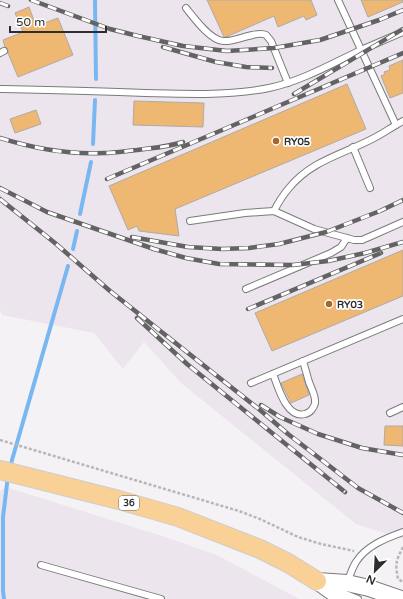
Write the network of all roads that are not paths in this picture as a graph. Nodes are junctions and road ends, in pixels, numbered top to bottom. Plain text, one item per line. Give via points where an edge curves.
1 (338, 0) edge
2 (186, 8) dead end
3 (403, 32) edge
4 (362, 50) junction
5 (288, 83) junction
6 (0, 89) edge
7 (403, 121) edge
8 (396, 125) junction
9 (353, 147) junction
10 (370, 188) dead end
11 (274, 211) junction
12 (190, 221) dead end
13 (403, 222) edge
14 (347, 238) junction
15 (246, 289) dead end
16 (403, 319) edge
17 (303, 361) junction
18 (272, 374) junction
19 (251, 383) dead end
20 (403, 407) edge
21 (390, 413) dead end
22 (0, 470) edge
23 (403, 532) edge
24 (41, 566) dead end
25 (317, 581) junction
26 (347, 582) junction
27 (161, 599) edge
28 (342, 599) edge
29 (358, 599) edge
30 (401, 599) edge

1 - 4 lane
2 - 5 lane via 208,33 218,40 266,35 271,41
3 - 4 lane
4 - 5 lane
4 - 8 lane
5 - 6 lane via 269,88 221,93
7 - 8 lane
8 - 9 lane
9 - 10 lane
9 - 11 lane via 306,172 288,188
11 - 12 lane
11 - 14 lane via 314,228
13 - 14 lane via 362,240
14 - 15 lane via 341,247 331,253
16 - 17 lane
17 - 18 lane
17 - 18 lane via 315,399 314,407 305,414 296,413 287,407
18 - 19 lane
20 - 21 lane
22 - 25 main road, 36 via 178,517 260,549
23 - 26 lane via 376,544 364,553 355,563
24 - 27 lane
25 - 26 street
25 - 28 street
25 - 29 lane
26 - 30 street

